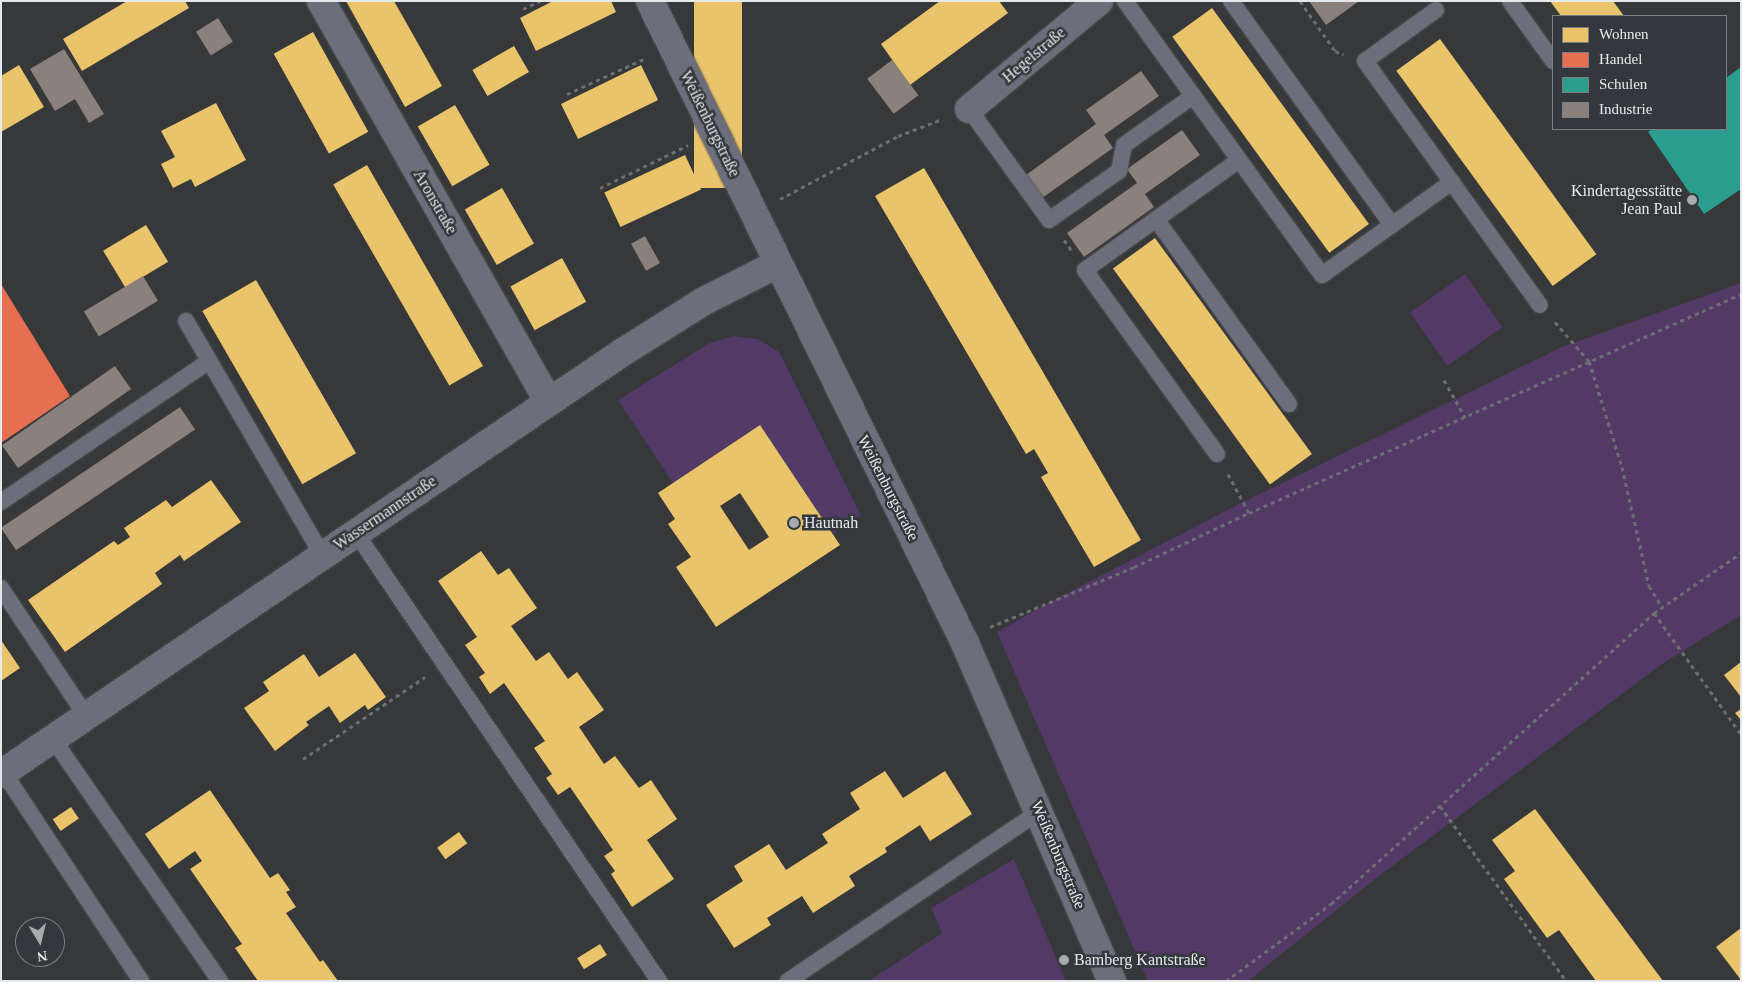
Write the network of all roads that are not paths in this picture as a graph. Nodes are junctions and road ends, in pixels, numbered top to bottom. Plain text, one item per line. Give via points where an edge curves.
1 (321, 1) edge
2 (650, 1) edge
3 (1125, 1) edge
4 (1231, 1) edge
5 (1510, 1) edge
6 (1085, 5) edge
7 (1436, 10) dead end
8 (1552, 60) edge
9 (1193, 96) junction
10 (969, 109) joint
11 (1239, 160) junction
12 (1452, 182) junction
13 (1156, 219) junction
14 (1392, 225) junction
15 (777, 264) junction
16 (1540, 305) road end
17 (186, 321) dead end
18 (209, 361) junction
19 (549, 402) junction
20 (1289, 404) dead end
21 (1217, 454) road end
22 (1, 502) edge
23 (356, 533) junction
24 (323, 556) junction
25 (1, 588) edge
26 (86, 716) junction
27 (53, 739) junction
28 (2, 774) edge
29 (1039, 812) junction
30 (141, 981) edge
31 (220, 981) edge
32 (659, 981) edge
33 (788, 981) edge
34 (1112, 981) edge

1 - 19 street, Aronstraße
2 - 15 street, Weißenburgstraße
3 - 9 lane
4 - 14 lane
5 - 8 lane
6 - 10 street, Hegelstraße
7 - 12 lane via 1365,61
9 - 10 lane via 1124,145 1119,171 1049,220
9 - 11 lane
11 - 13 lane
11 - 14 lane via 1322,275
12 - 14 lane
12 - 16 lane
13 - 20 lane
13 - 21 lane via 1085,270
15 - 19 street, Wassermannstraße via 704,301
15 - 29 street, Weißenburgstraße via 964,641
17 - 18 lane
18 - 22 lane
18 - 24 lane
19 - 23 street, Wassermannstraße
23 - 24 street, Wassermannstraße
23 - 32 lane
24 - 26 street, Wassermannstraße
25 - 26 lane
26 - 27 street, Wassermannstraße
27 - 28 street, Wassermannstraße
27 - 31 lane
28 - 30 lane
29 - 33 lane
29 - 34 street, Weißenburgstraße

